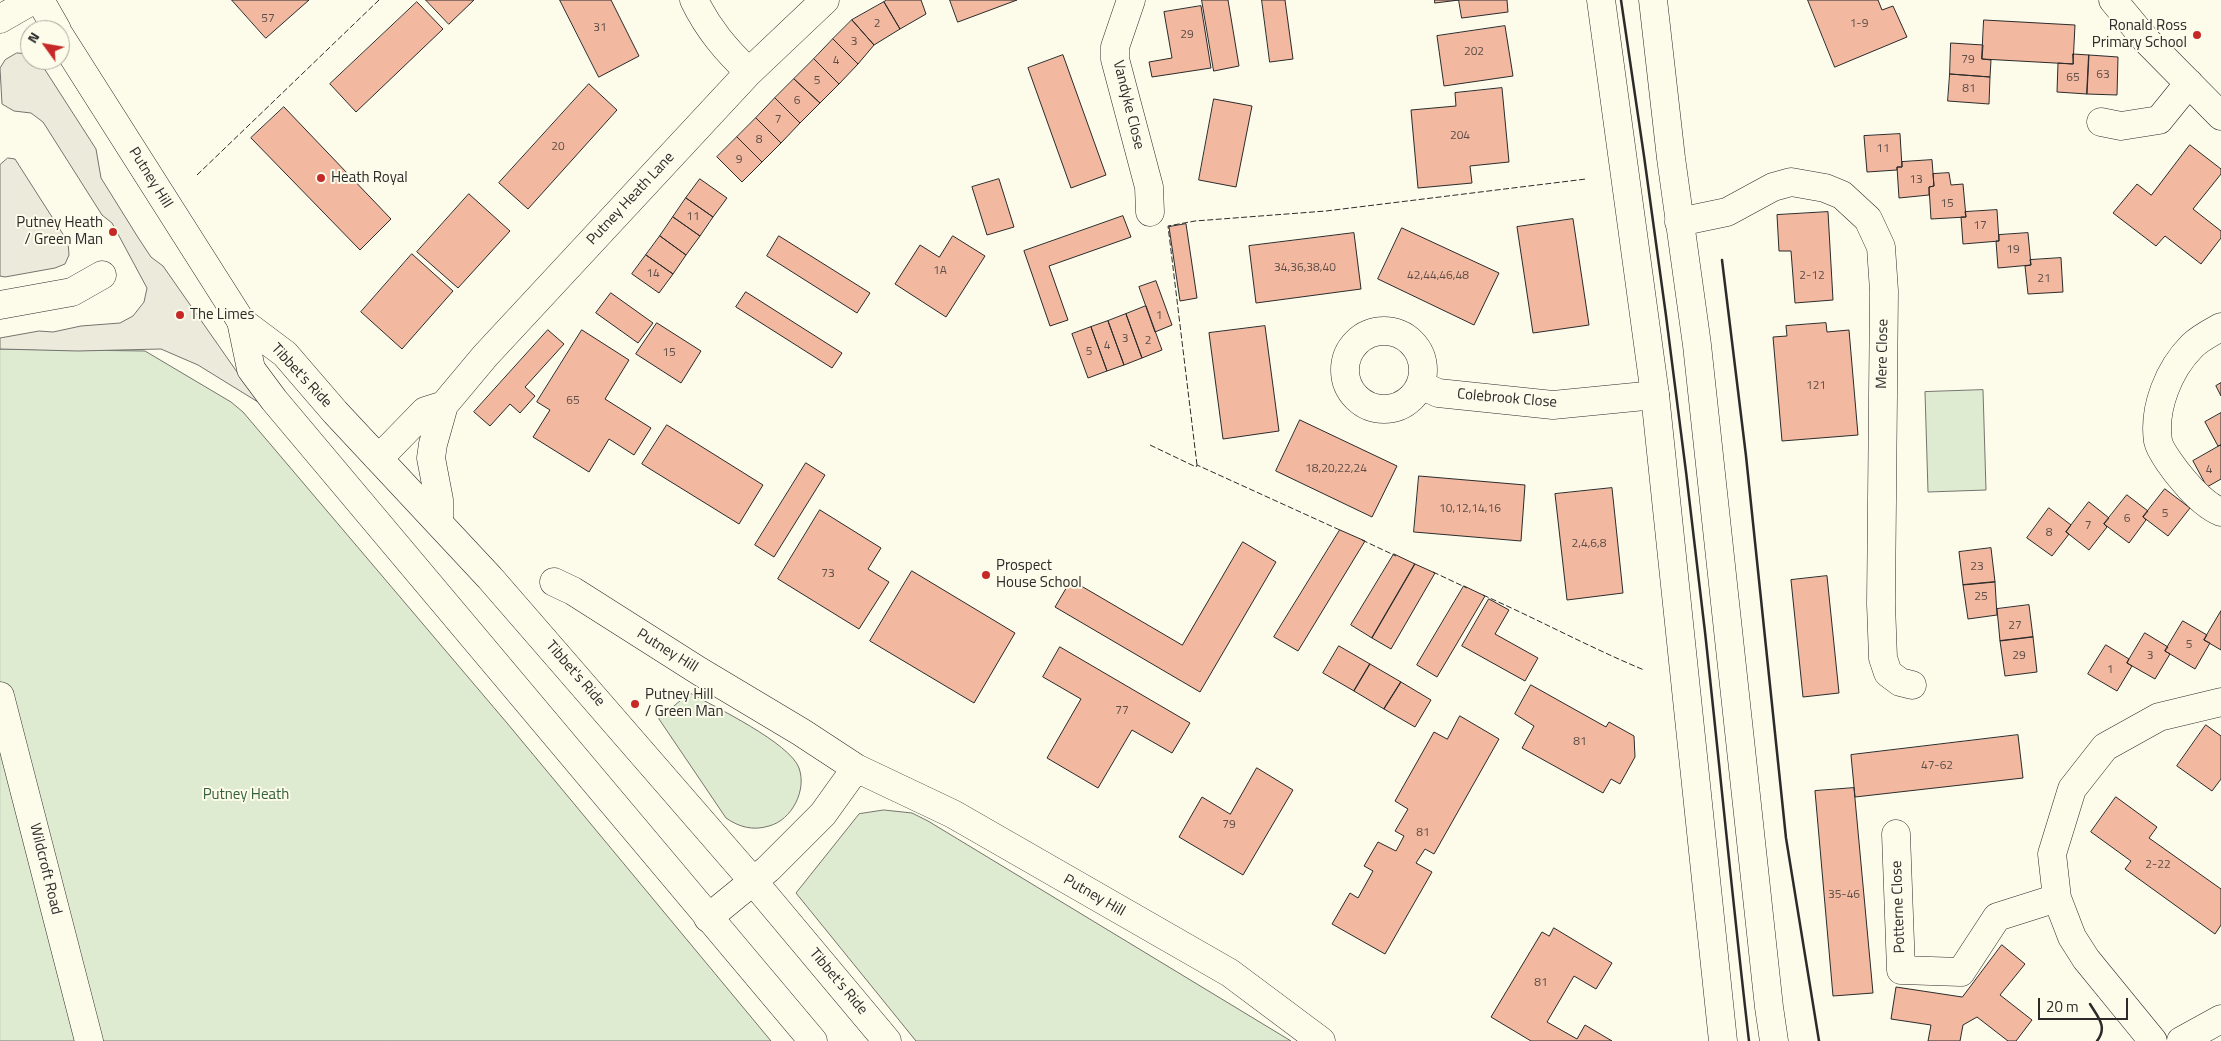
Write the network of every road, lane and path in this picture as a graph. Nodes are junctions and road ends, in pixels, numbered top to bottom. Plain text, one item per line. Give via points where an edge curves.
1 (33, 0) edge
2 (40, 0) edge
3 (694, 0) edge
4 (825, 0) edge
5 (1131, 0) edge
6 (1601, 0) edge
7 (1653, 0) edge
8 (2113, 0) edge
9 (0, 19) edge
10 (51, 20) edge
11 (70, 52) edge
12 (749, 72) junction
13 (2189, 83) junction
14 (2221, 116) edge
15 (2101, 122) dead end
16 (1150, 212) dead end
17 (1679, 222) junction
18 (102, 275) dead end
19 (0, 305) edge
20 (241, 321) junction
21 (2221, 326) edge
22 (1421, 384) dead end
23 (1655, 395) junction
24 (444, 405) junction
25 (377, 457) junction
26 (2221, 512) edge
27 (439, 522) junction
28 (554, 582) dead end
29 (1912, 686) dead end
30 (0, 696) edge
31 (2221, 702) edge
32 (856, 768) junction
33 (1896, 834) dead end
34 (753, 881) junction
35 (2057, 898) junction
36 (708, 918) junction
37 (2221, 1018) edge
38 (89, 1041) edge
39 (813, 1041) edge
40 (888, 1041) edge
41 (1321, 1041) edge
42 (1723, 1041) edge
43 (1774, 1041) edge
44 (2153, 1041) edge
45 (2181, 1041) edge

1 - 9 main road
2 - 10 main road
3 - 12 main road via 711,32
4 - 12 main road, Putney Heath Lane
5 - 16 main road, Vandyke Close via 1115,48 1115,59 1149,187
6 - 23 main road
7 - 17 main road
8 - 13 main road via 2146,40
11 - 20 main road, Putney Hill
12 - 24 main road, Putney Heath Lane via 485,356
13 - 14 main road
13 - 15 main road via 2158,120 2121,126
17 - 29 main road, Mere Close via 1727,212 1761,192 1791,182 1825,188 1842,195 1868,220 1881,247 1884,290 1883,658 1888,673
17 - 43 main road via 1697,346
18 - 19 main road via 72,292
20 - 25 main road, Tibbet's Ride via 285,354
20 - 36 main road, Tibbet's Ride via 250,370
21 - 26 main road via 2193,344 2177,364 2166,385 2158,442 2195,494
22 - 23 main road, Colebrook Close via 1438,393 1553,405
23 - 42 main road
24 - 25 main road, Putney Heath Lane via 425,412
24 - 27 main road, Putney Heath Lane via 431,458 439,500
25 - 27 main road, Tibbet's Ride
27 - 34 main road, Tibbet's Ride via 565,662
28 - 32 main road, Putney Hill via 574,591
30 - 38 main road, Wildcroft Road
31 - 35 main road via 2159,717 2105,747 2072,789 2052,854
32 - 34 main road via 823,814
32 - 41 main road, Putney Hill via 953,814 1230,973
33 - 35 main road, Potterne Close via 1901,970 1961,972 1997,917
34 - 36 main road
34 - 40 main road, Tibbet's Ride
35 - 44 main road via 2072,937 2086,959
36 - 39 main road, Tibbet's Ride
37 - 45 main road

